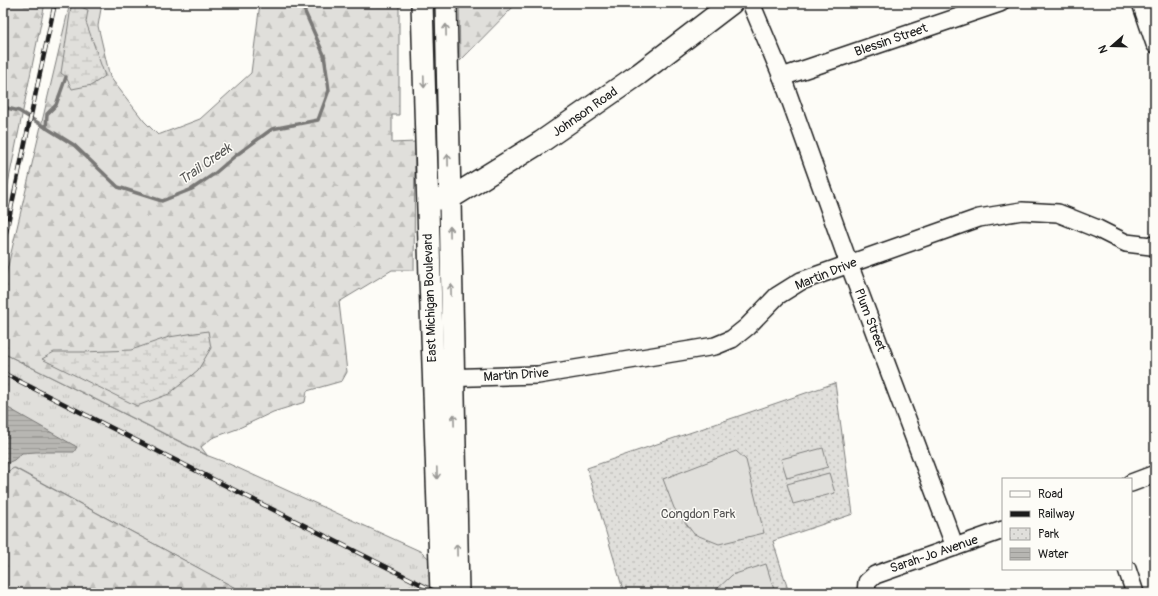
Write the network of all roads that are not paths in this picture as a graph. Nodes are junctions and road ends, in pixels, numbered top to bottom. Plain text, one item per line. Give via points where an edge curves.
1 (732, 3) edge
2 (751, 3) edge
3 (1000, 3) edge
4 (1141, 3) edge
5 (446, 4) edge
6 (422, 9) edge
7 (1155, 44) edge
8 (782, 77) junction
9 (449, 199) junction
10 (427, 200) junction
11 (1155, 245) edge
12 (849, 264) junction
13 (443, 378) junction
14 (1155, 474) edge
15 (1132, 483) edge
16 (1002, 530) edge
17 (955, 548) junction
18 (1127, 570) edge
19 (867, 588) edge
20 (441, 593) edge
21 (458, 593) edge
22 (1136, 593) edge

1 - 9 main road, Johnson Road via 639,74 541,142
2 - 8 street, Plum Street
3 - 8 street, Blessin Street
4 - 7 street
9 -> 5 main road, East Michigan Boulevard
6 -> 10 main road, East Michigan Boulevard
8 - 12 street, Plum Street
9 - 10 main road, Johnson Road
13 -> 9 main road, East Michigan Boulevard
10 - 13 main road, East Michigan Boulevard
11 - 12 street, Martin Drive via 1126,243 1058,213 1022,211 979,218
12 - 13 street, Martin Drive via 801,281 777,296 732,339 715,346 538,375
12 - 17 street, Plum Street
13 -> 20 main road, East Michigan Boulevard
21 -> 13 main road, East Michigan Boulevard
14 - 15 street
16 - 17 street, Sarah-Jo Avenue
17 - 19 street, Sarah-Jo Avenue via 875,575
18 - 22 street

